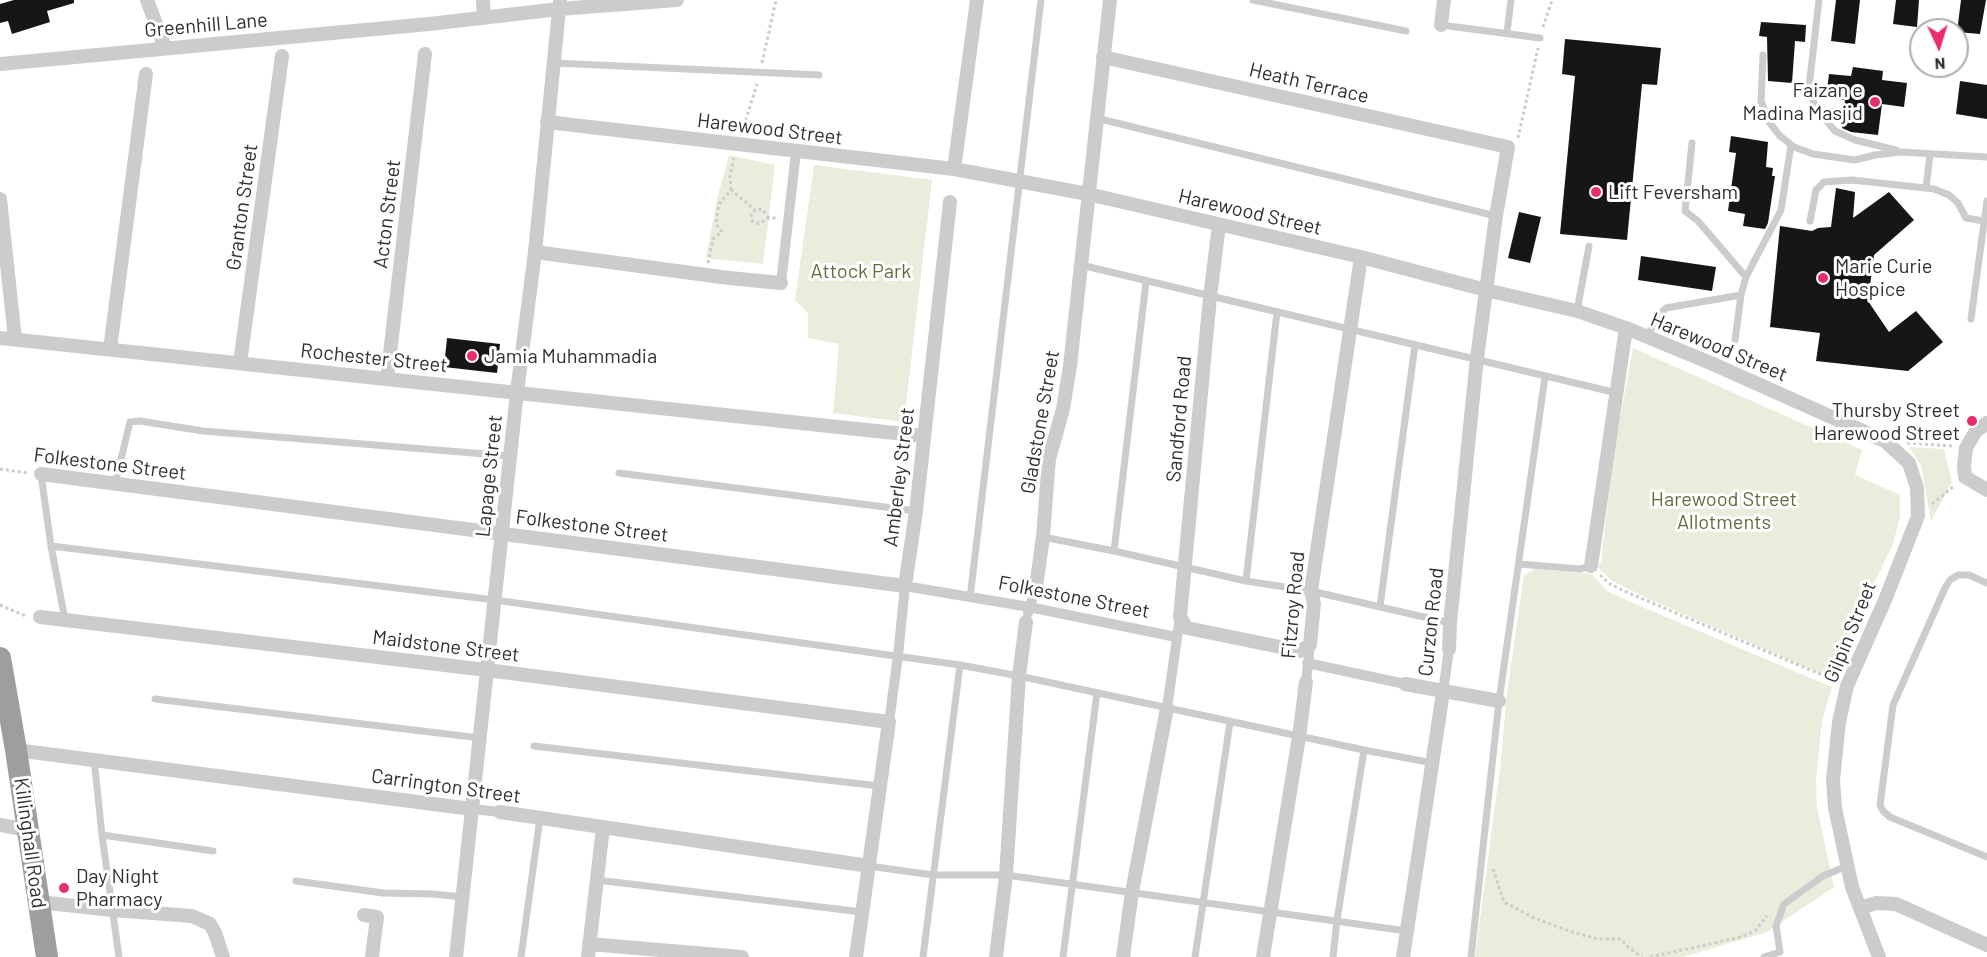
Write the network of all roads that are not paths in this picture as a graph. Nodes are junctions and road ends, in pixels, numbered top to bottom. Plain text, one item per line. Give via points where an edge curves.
1 (147, 0) edge
2 (483, 0) edge
3 (677, 0) edge
4 (977, 0) edge
5 (1041, 0) edge
6 (1110, 0) edge
7 (1253, 0) edge
8 (1444, 0) edge
9 (1511, 0) edge
10 (1819, 0) edge
11 (560, 5) edge
12 (484, 17) junction
13 (1442, 25) joint
14 (1406, 31) dead end
15 (1507, 32) junction
16 (1540, 38) road end
17 (165, 48) junction
18 (425, 54) dead end
19 (1763, 55) dead end
20 (282, 56) dead end
21 (1103, 57) junction
22 (553, 63) junction
23 (0, 64) edge
24 (146, 74) dead end
25 (819, 75) dead end
26 (1096, 118) junction
27 (547, 122) junction
28 (1692, 143) dead end
29 (1791, 145) junction
30 (1508, 147) joint
31 (795, 152) junction
32 (1901, 152) junction
33 (1930, 154) junction
34 (1987, 157) edge
35 (954, 170) junction
36 (1020, 182) junction
37 (1926, 188) junction
38 (1088, 194) junction
39 (1987, 201) edge
40 (950, 202) dead end
41 (0, 205) edge
42 (1496, 216) junction
43 (1810, 221) dead end
44 (1984, 221) junction
45 (1219, 225) junction
46 (1589, 246) dead end
47 (535, 252) junction
48 (1360, 257) junction
49 (1081, 265) junction
50 (1746, 277) junction
51 (1146, 282) junction
52 (781, 283) joint
53 (1486, 290) junction
54 (1741, 295) junction
55 (1210, 297) junction
56 (1577, 311) junction
57 (1276, 312) junction
58 (1971, 319) dead end
59 (1626, 328) junction
60 (1350, 330) junction
61 (1647, 336) junction
62 (0, 338) edge
63 (15, 339) junction
64 (1735, 340) dead end
65 (1415, 345) junction
66 (110, 349) junction
67 (1478, 358) junction
68 (240, 363) junction
69 (1545, 377) junction
70 (387, 379) junction
71 (518, 392) junction
72 (1617, 393) junction
73 (1987, 423) edge
74 (923, 436) junction
75 (510, 456) junction
76 (1909, 464) joint
77 (619, 473) dead end
78 (41, 474) joint
79 (115, 484) junction
80 (1987, 490) edge
81 (916, 511) junction
82 (502, 534) junction
83 (1043, 537) junction
84 (51, 546) junction
85 (1114, 551) junction
86 (1519, 564) junction
87 (1591, 566) joint
88 (1185, 567) junction
89 (1246, 581) junction
90 (1987, 583) edge
91 (905, 586) junction
92 (1036, 587) joint
93 (1311, 591) junction
94 (970, 598) junction
95 (495, 600) junction
96 (1380, 606) junction
97 (1029, 607) junction
98 (40, 617) road end
99 (65, 620) junction
100 (1026, 622) joint
101 (1184, 622) junction
102 (1450, 623) junction
103 (1176, 637) junction
104 (1310, 645) junction
105 (1449, 649) joint
106 (898, 656) junction
107 (0, 658) edge
108 (1307, 663) junction
109 (960, 665) junction
110 (487, 670) junction
111 (1019, 676) junction
112 (1306, 682) joint
113 (1405, 684) joint
114 (1443, 692) junction
115 (1097, 693) junction
116 (155, 699) dead end
117 (1499, 701) junction
118 (1167, 708) junction
119 (889, 722) junction
120 (1230, 722) junction
121 (1299, 736) junction
122 (10, 737) edge
123 (480, 738) junction
124 (534, 746) dead end
125 (1364, 750) junction
126 (94, 759) junction
127 (1433, 763) junction
128 (879, 786) junction
129 (472, 809) junction
130 (500, 813) joint
131 (540, 818) junction
132 (0, 825) edge
133 (603, 827) junction
134 (28, 830) junction
135 (102, 835) junction
136 (213, 851) dead end
137 (1987, 857) edge
138 (869, 866) junction
139 (1847, 866) junction
140 (933, 875) junction
141 (1006, 875) junction
142 (597, 880) junction
143 (296, 881) dead end
144 (1071, 885) junction
145 (1132, 892) junction
146 (462, 897) junction
147 (39, 902) junction
148 (1203, 902) junction
149 (1860, 908) junction
150 (112, 910) junction
151 (1271, 911) junction
152 (862, 912) junction
153 (364, 915) dead end
154 (1337, 920) junction
155 (1407, 931) junction
156 (1987, 945) edge
157 (589, 950) edge
158 (47, 957) edge
159 (119, 957) edge
160 (223, 957) edge
161 (372, 957) edge
162 (456, 957) edge
163 (521, 957) edge
164 (742, 957) edge
165 (856, 957) edge
166 (923, 957) edge
167 (996, 957) edge
168 (1064, 957) edge
169 (1124, 957) edge
170 (1195, 957) edge
171 (1263, 957) edge
172 (1333, 957) edge
173 (1403, 957) edge
174 (1472, 957) edge
175 (1764, 957) edge
176 (1879, 957) edge

1 - 17 street
2 - 12 street
3 - 11 street, Greenhill Lane
4 - 35 street
5 - 36 lane
6 - 21 street, Gladstone Street
7 - 14 lane
8 - 13 street
9 - 15 lane
10 - 32 lane via 1809,87 1815,107 1835,131
11 - 12 street, Greenhill Lane
11 - 22 street, Lapage Street
12 - 17 street, Greenhill Lane
13 - 15 lane
15 - 16 lane
17 - 23 street, Greenhill Lane
18 - 70 street, Acton Street
19 - 29 lane via 1761,101 1769,122
20 - 68 street, Granton Street
21 - 26 street, Gladstone Street
21 - 30 street, Heath Terrace
22 - 25 lane
22 - 27 street, Lapage Street
24 - 66 street
26 - 38 street, Gladstone Street
26 - 42 lane
27 - 31 street, Harewood Street
27 - 47 street, Lapage Street
28 - 50 lane via 1685,211
29 - 32 lane via 1813,154 1855,160
29 - 50 lane via 1780,210
30 - 42 street, Curzon Road
31 - 35 street, Harewood Street
31 - 52 street
32 - 33 lane
33 - 34 lane
33 - 37 lane
35 - 36 street, Harewood Street
36 - 38 street, Harewood Street
36 - 94 lane
37 - 43 lane via 1852,180 1824,182 1816,190
37 - 44 lane via 1950,195 1966,218
38 - 45 street, Harewood Street
38 - 49 street, Gladstone Street
39 - 44 lane
40 - 74 street, Amberley Street
41 - 63 street
42 - 53 street, Curzon Road
44 - 58 lane
45 - 48 street, Harewood Street
45 - 55 street, Sandford Road
46 - 56 lane
47 - 52 street
47 - 71 street, Lapage Street
48 - 53 street, Harewood Street
48 - 60 street, Fitzroy Road
49 - 51 lane
49 - 83 street, Gladstone Street via 1063,409 1049,459
50 - 54 lane
51 - 55 lane
51 - 85 lane
53 - 56 street, Harewood Street
53 - 67 street, Curzon Road
54 - 61 lane via 1666,308
54 - 64 lane
55 - 57 lane
55 - 88 street, Sandford Road
56 - 59 street, Harewood Street
57 - 60 lane
57 - 89 lane
59 - 61 street, Harewood Street
59 - 72 street
60 - 65 lane
60 - 93 street, Fitzroy Road
61 - 76 street, Harewood Street via 1885,441
62 - 63 street, Rochester Street
63 - 66 street, Rochester Street
65 - 67 lane
65 - 96 lane
66 - 68 street, Rochester Street
67 - 69 lane
67 - 102 street, Curzon Road
68 - 70 street, Rochester Street
69 - 72 lane
69 - 86 lane
70 - 71 street, Rochester Street
71 - 74 street, Rochester Street
71 - 75 street, Lapage Street
72 - 87 street
73 - 80 street via 1976,431 1966,448 1965,471
74 - 81 street, Amberley Street
75 - 79 lane via 203,431 140,421 130,422
75 - 82 street, Lapage Street
76 - 139 street, Gilpin Street via 1917,489 1918,516 1847,686 1839,722 1834,808
77 - 81 lane
78 - 79 street, Folkestone Street
78 - 84 lane
79 - 82 street, Folkestone Street
81 - 91 street, Amberley Street
82 - 91 street, Folkestone Street
82 - 95 street, Lapage Street
83 - 85 lane
83 - 92 street, Gladstone Street
84 - 95 lane
84 - 99 lane
85 - 88 lane
86 - 87 lane via 1580,569
86 - 117 lane
88 - 89 lane
88 - 101 street, Sandford Road
89 - 93 lane
90 - 137 lane via 1958,575 1945,588 1893,705 1880,805 1890,817
91 - 94 street, Folkestone Street
91 - 106 street, Amberley Street
92 - 97 street, Gladstone Street
93 - 96 lane
93 - 104 street, Fitzroy Road via 1314,604
94 - 97 street, Folkestone Street
95 - 106 lane
95 - 110 street, Lapage Street
96 - 102 lane
97 - 100 street, Gladstone Street
97 - 103 street, Folkestone Street
98 - 99 street, Maidstone Street
99 - 110 street, Maidstone Street
100 - 111 street, Gladstone Street
101 - 103 street, Sandford Road
101 - 104 street via 1300,651
102 - 105 street, Curzon Road
103 - 118 street, Sandford Road
104 - 108 street, Fitzroy Road
105 - 114 street, Curzon Road
106 - 109 lane
106 - 119 street, Amberley Street
107 - 122 highway, Killinghall Road
108 - 112 street, Fitzroy Road
108 - 113 street
109 - 111 lane
109 - 140 lane
110 - 119 street, Maidstone Street
110 - 123 street, Lapage Street
111 - 115 lane
111 - 141 street, Gladstone Street
112 - 121 street, Fitzroy Road
113 - 114 street
114 - 117 street
114 - 127 street, Curzon Road
115 - 118 lane
115 - 144 lane
116 - 123 lane
117 - 174 lane
118 - 120 lane
118 - 145 street, Sandford Road
119 - 128 street, Amberley Street
120 - 121 lane
120 - 148 lane
121 - 125 lane
121 - 151 street, Fitzroy Road
122 - 126 street, Carrington Street
122 - 134 highway, Killinghall Road
123 - 129 street, Lapage Street
124 - 128 lane
125 - 127 lane
125 - 154 lane
126 - 129 street, Carrington Street
126 - 135 lane
127 - 155 street, Curzon Road
128 - 138 street, Amberley Street
129 - 130 street, Carrington Street
129 - 146 street, Lapage Street
130 - 131 street, Carrington Street
131 - 133 street, Carrington Street
131 - 163 lane
132 - 134 street
133 - 138 street, Carrington Street
133 - 142 street
134 - 147 highway, Killinghall Road
135 - 136 lane
135 - 150 lane
138 - 140 lane
138 - 152 street, Amberley Street
139 - 149 street, Gilpin Street
139 - 175 lane via 1823,876 1784,904 1776,926 1780,952
140 - 141 lane
140 - 166 lane
141 - 144 lane
141 - 167 street, Gladstone Street
142 - 152 lane
142 - 157 street
143 - 146 lane via 383,893
144 - 145 lane
144 - 168 lane
145 - 148 lane
145 - 169 street, Sandford Road
146 - 162 street, Lapage Street
147 - 150 street
147 - 158 highway, Killinghall Road
148 - 151 lane
148 - 170 lane
149 - 156 street via 1876,903 1896,904
149 - 176 street, Gilpin Street
150 - 159 lane
150 - 160 street via 201,919 210,924
151 - 154 lane
151 - 171 street, Fitzroy Road
152 - 165 street, Amberley Street
153 - 161 street via 377,917
154 - 155 lane
154 - 172 lane
155 - 173 street, Curzon Road
157 - 164 street

